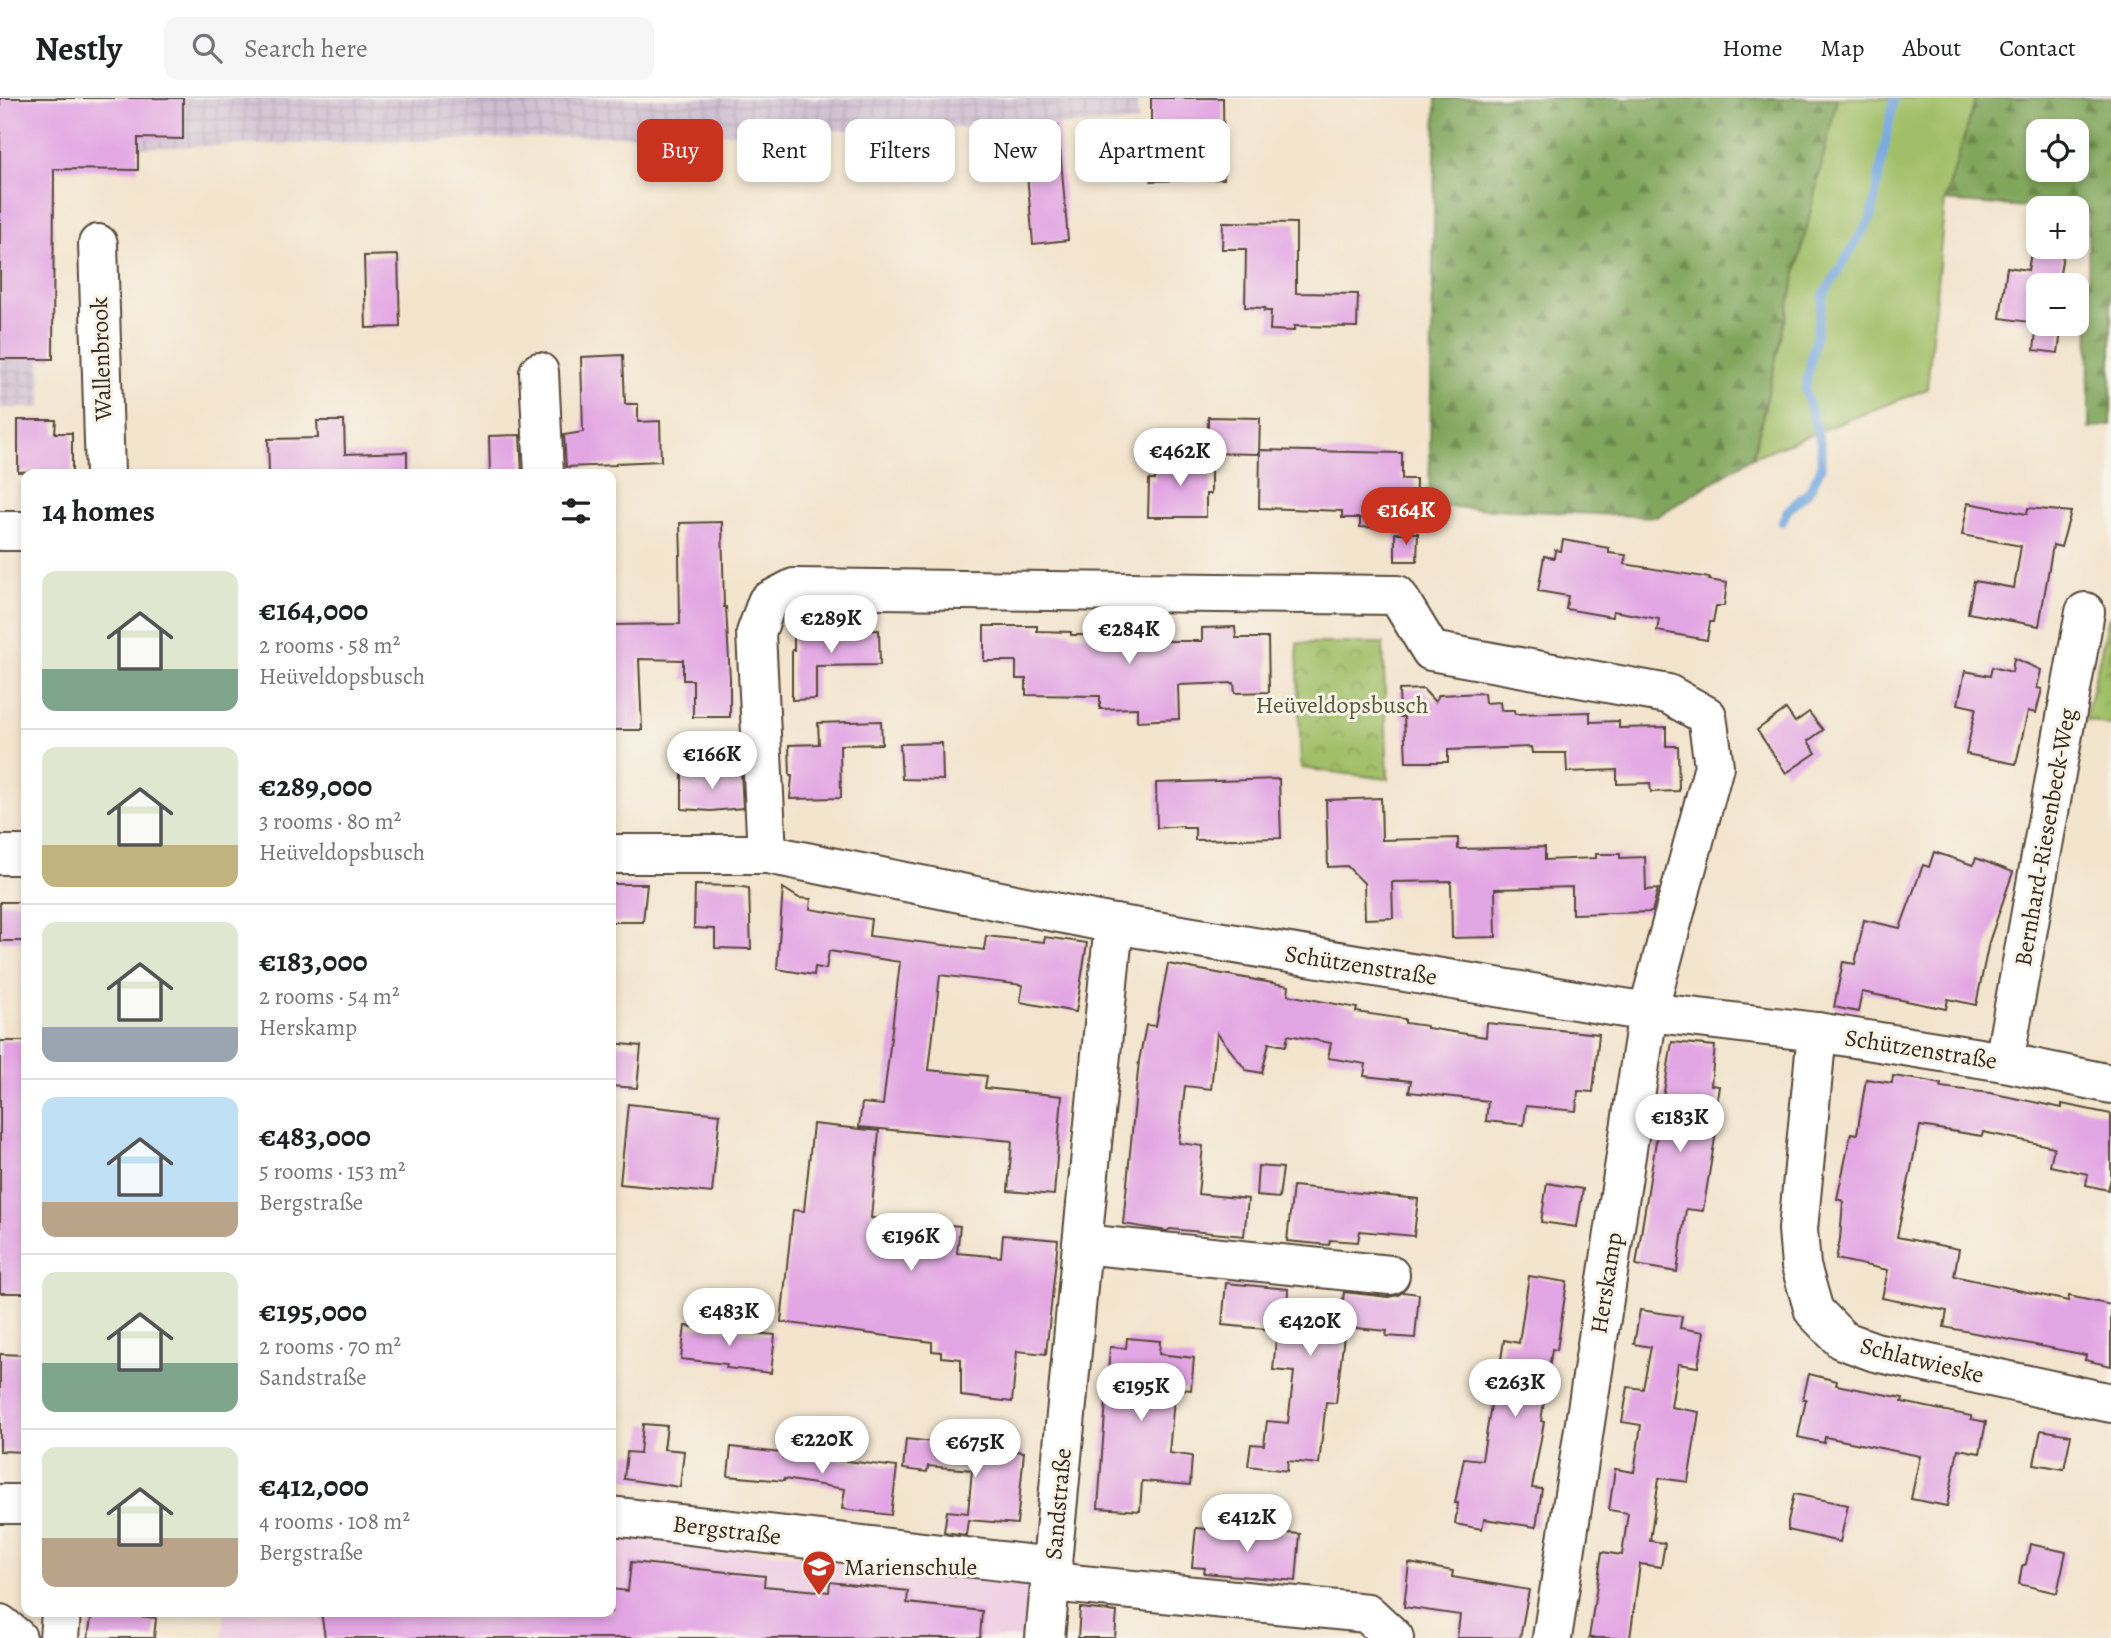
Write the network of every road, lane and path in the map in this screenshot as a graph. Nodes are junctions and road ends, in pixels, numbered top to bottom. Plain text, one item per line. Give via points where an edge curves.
1 (98, 244) dead end
2 (540, 372) dead end
3 (105, 469) edge
4 (544, 469) edge
5 (0, 531) edge
6 (21, 531) edge
7 (2085, 612) dead end
8 (616, 854) edge
9 (767, 854) junction
10 (0, 855) edge
11 (21, 855) edge
12 (1114, 924) junction
13 (1648, 1012) junction
14 (1817, 1032) junction
15 (2004, 1062) junction
16 (2111, 1084) edge
17 (1082, 1244) junction
18 (1390, 1275) dead end
19 (2111, 1403) edge
20 (0, 1504) edge
21 (21, 1504) edge
22 (616, 1517) edge
23 (1052, 1574) junction
24 (61, 1617) edge
25 (0, 1624) edge
26 (17, 1638) edge
27 (59, 1638) edge
28 (1045, 1638) edge
29 (1394, 1638) edge
30 (1552, 1638) edge

1 - 3 street, Wallenbrook
2 - 4 street
5 - 6 street
7 - 15 street, Bernhard-Riesenbeck-Weg
8 - 9 street, Schützenstraße
9 - 12 street, Schützenstraße
9 - 13 street via 756,633 766,603 794,588 1396,595 1432,651 1668,694 1707,716 1714,766
10 - 11 street
12 - 13 street, Schützenstraße
12 - 17 street, Sandstraße
13 - 14 street, Schützenstraße
13 - 30 street, Herskamp
14 - 15 street, Schützenstraße
14 - 19 street, Schlatwieske via 1798,1229 1801,1266 1814,1311 1842,1340 1875,1352
15 - 16 street, Schützenstraße
17 - 18 street
17 - 23 street, Sandstraße
20 - 21 street
22 - 23 street, Bergstraße
23 - 28 street, Sandstraße
23 - 29 street, Bergstraße via 1367,1613
24 - 27 street
25 - 26 street

